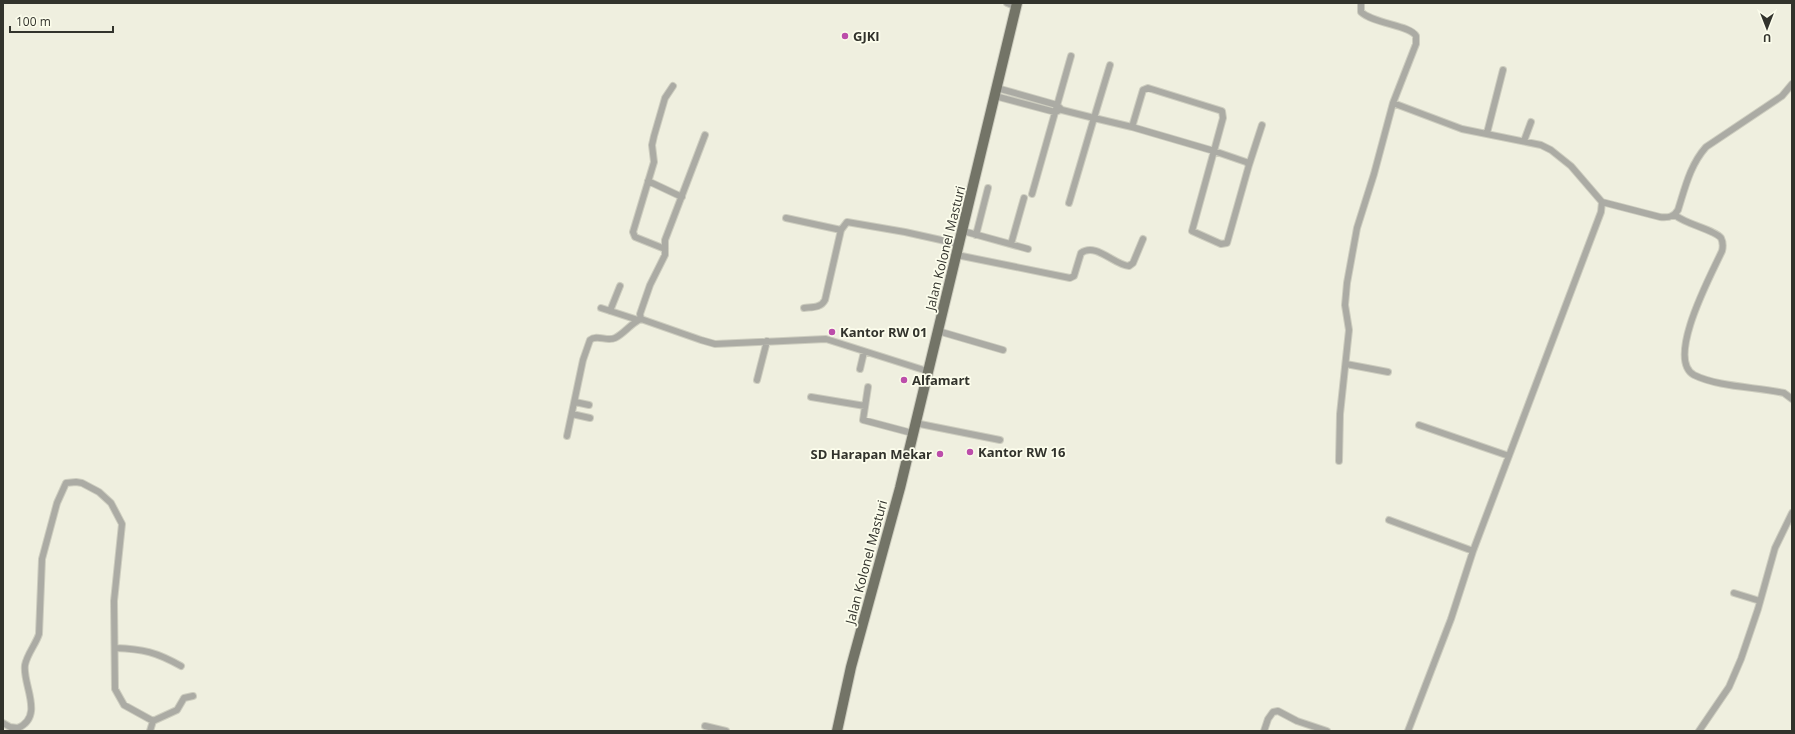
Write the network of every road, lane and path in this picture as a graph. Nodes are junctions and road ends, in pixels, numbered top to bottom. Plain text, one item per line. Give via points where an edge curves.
1 (1361, 3) edge
2 (1014, 4) edge
3 (1071, 56) dead end
4 (1110, 65) dead end
5 (1502, 70) dead end
6 (1792, 84) edge
7 (673, 86) dead end
8 (996, 92) junction
9 (1393, 103) junction
10 (1059, 107) junction
11 (1055, 112) junction
12 (1094, 118) junction
13 (1531, 122) dead end
14 (1262, 125) dead end
15 (1132, 127) junction
16 (1486, 133) junction
17 (705, 135) dead end
18 (1524, 141) junction
19 (1214, 152) junction
20 (1249, 165) junction
21 (648, 181) junction
22 (988, 188) dead end
23 (1032, 194) dead end
24 (682, 197) junction
25 (1024, 198) dead end
26 (1602, 202) junction
27 (1069, 203) dead end
28 (1675, 215) junction
29 (786, 218) dead end
30 (978, 227) junction
31 (964, 228) junction
32 (841, 230) junction
33 (976, 235) junction
34 (1143, 239) dead end
35 (960, 244) junction
36 (1011, 244) junction
37 (664, 249) junction
38 (1028, 249) dead end
39 (957, 255) junction
40 (620, 286) dead end
41 (601, 308) dead end
42 (804, 308) dead end
43 (610, 311) junction
44 (640, 320) junction
45 (938, 331) junction
46 (767, 341) junction
47 (1003, 350) dead end
48 (864, 352) junction
49 (1346, 364) junction
50 (860, 369) dead end
51 (927, 372) junction
52 (1388, 372) dead end
53 (757, 380) dead end
54 (868, 387) dead end
55 (811, 397) dead end
56 (1792, 399) edge
57 (575, 402) junction
58 (589, 405) dead end
59 (864, 406) junction
60 (572, 414) junction
61 (590, 418) dead end
62 (1419, 425) dead end
63 (914, 428) junction
64 (567, 436) dead end
65 (1000, 440) dead end
66 (1509, 456) junction
67 (1338, 461) dead end
68 (1792, 513) edge
69 (1389, 520) dead end
70 (1473, 550) junction
71 (1734, 593) dead end
72 (1760, 601) junction
73 (115, 648) junction
74 (181, 666) dead end
75 (193, 696) dead end
76 (153, 721) junction
77 (3, 723) edge
78 (705, 726) dead end
79 (150, 731) edge
80 (726, 731) edge
81 (836, 731) edge
82 (1264, 731) edge
83 (1327, 731) edge
84 (1408, 731) edge
85 (1699, 731) edge

1 - 9 street via 1361,12 1364,15 1408,30 1416,36 1416,44
2 - 8 main road, Jalan Kolonel Masturi
3 - 10 street
4 - 12 street
5 - 16 street
6 - 28 street via 1782,96 1700,153 1689,174
7 - 21 street via 665,98 654,136 654,162
8 - 10 street
8 - 11 street
8 - 31 main road, Jalan Kolonel Masturi
9 - 16 street via 1452,126
9 - 49 street via 1357,228 1345,305 1349,330
10 - 11 street
10 - 12 street
11 - 23 street
12 - 15 street
12 - 27 street
13 - 18 street
14 - 20 street
15 - 19 street
15 - 19 street via 1145,88 1220,109 1223,114
16 - 18 street
17 - 24 street
18 - 26 street via 1541,145 1561,157
19 - 20 street
19 - 20 street via 1192,229 1196,234 1221,244 1228,242
21 - 24 street
21 - 37 street via 633,235
22 - 30 street
24 - 37 street
25 - 36 street
26 - 28 street via 1660,217
26 - 66 street via 1601,212
28 - 56 street via 1680,220 1717,235 1722,242 1722,251 1686,337 1684,359 1688,371 1709,380 1784,393
29 - 32 street
30 - 31 street
30 - 33 street
31 - 33 street
31 - 35 main road, Jalan Kolonel Masturi
32 - 35 street via 847,222 853,222
32 - 42 street via 825,300 822,305
33 - 36 street
34 - 39 street via 1133,263 1129,266 1087,250 1081,253 1074,276 1070,278
35 - 39 main road, Jalan Kolonel Masturi
36 - 38 street
37 - 44 street
39 - 45 main road, Jalan Kolonel Masturi
40 - 43 street
41 - 43 street
43 - 44 street
44 - 46 street via 710,343
44 - 57 street via 616,338 595,337 590,340 583,360
45 - 47 street
45 - 51 main road, Jalan Kolonel Masturi
46 - 48 street via 826,339
46 - 53 street
48 - 50 street
48 - 51 street
49 - 52 street
49 - 67 street
51 - 63 main road, Jalan Kolonel Masturi
54 - 59 street
55 - 59 street
57 - 58 street
57 - 60 street
59 - 63 street via 863,420
60 - 61 street
60 - 64 street
62 - 66 street
63 - 65 street
63 - 81 main road, Jalan Kolonel Masturi
66 - 70 street
68 - 72 street via 1775,548
69 - 70 street
70 - 84 street via 1451,619
71 - 72 street
72 - 85 street via 1729,687
73 - 74 street via 154,652
73 - 76 street via 116,694 129,709
73 - 77 street via 114,601 122,524 111,503 104,496 82,483 66,483 57,503 44,547 39,634 25,664 31,703 30,714 27,721 18,728
75 - 76 street via 184,698 177,710
76 - 79 street
78 - 80 street
82 - 83 street via 1268,719 1273,712 1278,711 1297,721

